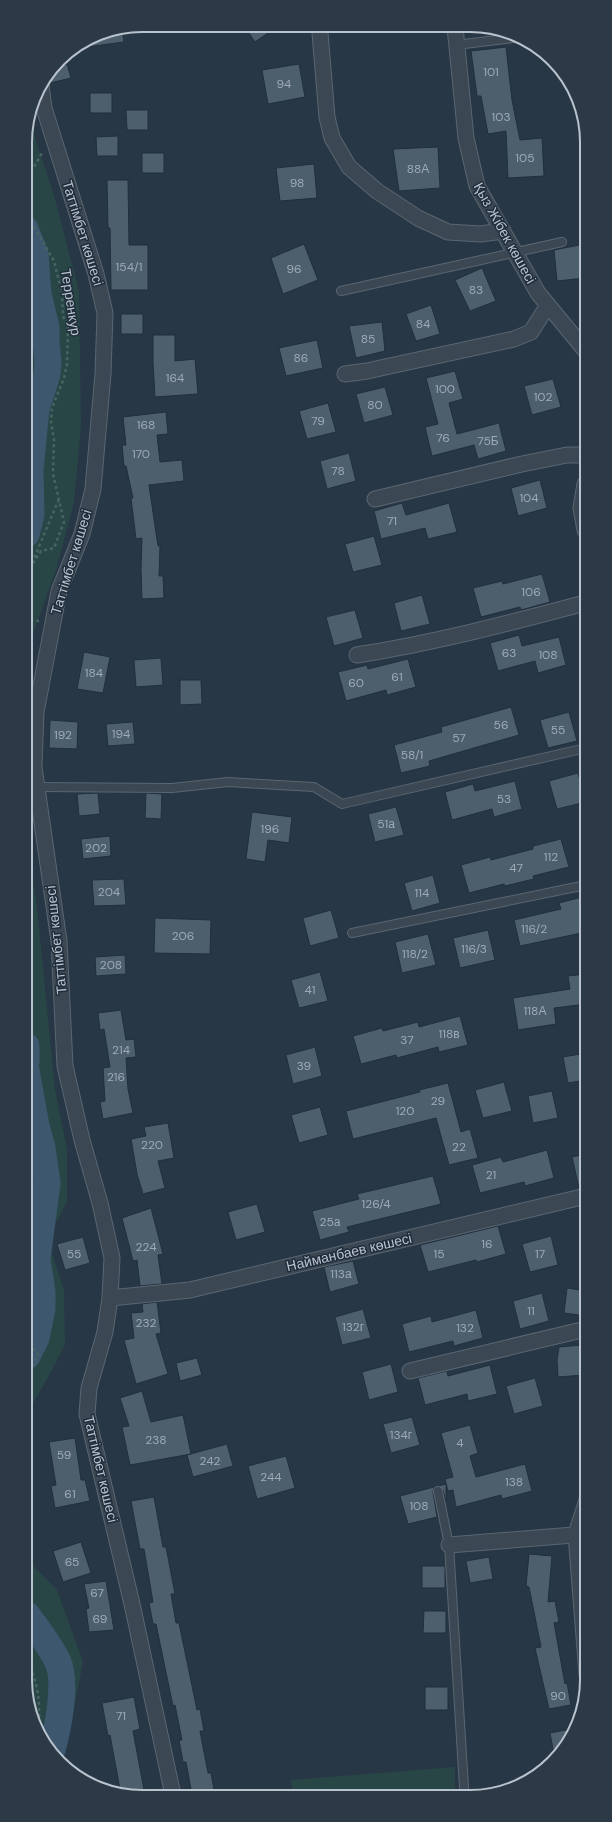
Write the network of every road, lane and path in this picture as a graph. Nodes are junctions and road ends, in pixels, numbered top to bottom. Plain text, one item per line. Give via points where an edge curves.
1 (455, 32) edge
2 (320, 33) dead end
3 (508, 39) edge
4 (456, 45) junction
5 (42, 95) edge
6 (38, 161) dead end
7 (32, 171) edge
8 (32, 223) edge
9 (503, 231) junction
10 (562, 242) dead end
11 (515, 252) junction
12 (341, 291) dead end
13 (548, 305) junction
14 (580, 344) edge
15 (344, 374) dead end
16 (580, 455) edge
17 (59, 499) junction
18 (375, 499) dead end
19 (32, 561) edge
20 (32, 564) edge
21 (580, 604) edge
22 (357, 655) dead end
23 (580, 749) edge
24 (37, 787) junction
25 (580, 886) edge
26 (352, 933) dead end
27 (580, 1197) edge
28 (110, 1298) junction
29 (580, 1330) edge
30 (32, 1346) edge
31 (32, 1367) edge
32 (410, 1371) dead end
33 (438, 1491) dead end
34 (580, 1534) edge
35 (449, 1545) junction
36 (32, 1671) edge
37 (39, 1718) edge
38 (464, 1787) dead end
39 (172, 1790) edge

1 - 4 street, Қыз Жібек көшесі
2 - 9 street via 327,117 332,138 349,166 377,192 418,218 448,232 480,234
3 - 4 lane
4 - 9 street, Қыз Жібек көшесі via 466,138 477,186
5 - 24 street, Таттімбет көшесі via 44,108 96,274 105,313 103,374 93,489 82,534 59,591 50,636 36,712 34,767
6 - 7 path
8 - 17 path, Терренкур via 54,261 62,293 63,316 68,328 67,364 52,408 51,423 54,440 53,474
9 - 11 street, Қыз Жібек көшесі
10 - 11 lane
11 - 12 lane
11 - 13 street, Қыз Жібек көшесі via 538,293
13 - 14 street, Қыз Жібек көшесі
13 - 15 street via 531,332 514,339
16 - 18 street via 522,464
17 - 19 path
17 - 20 path, Терренкур via 64,522 54,548 41,551
21 - 22 street via 462,635
23 - 24 lane via 342,804 314,787 228,782 172,788
24 - 28 street, Таттімбет көшесі via 58,941 66,1066 112,1258
25 - 26 lane
27 - 28 street, Найманбаев көшесі via 190,1290
28 - 39 street, Таттімбет көшесі via 105,1332 89,1388 87,1414 132,1604
29 - 32 street
30 - 31 path via 38,1355
33 - 35 lane
34 - 35 street
35 - 38 lane
36 - 37 path via 38,1689

